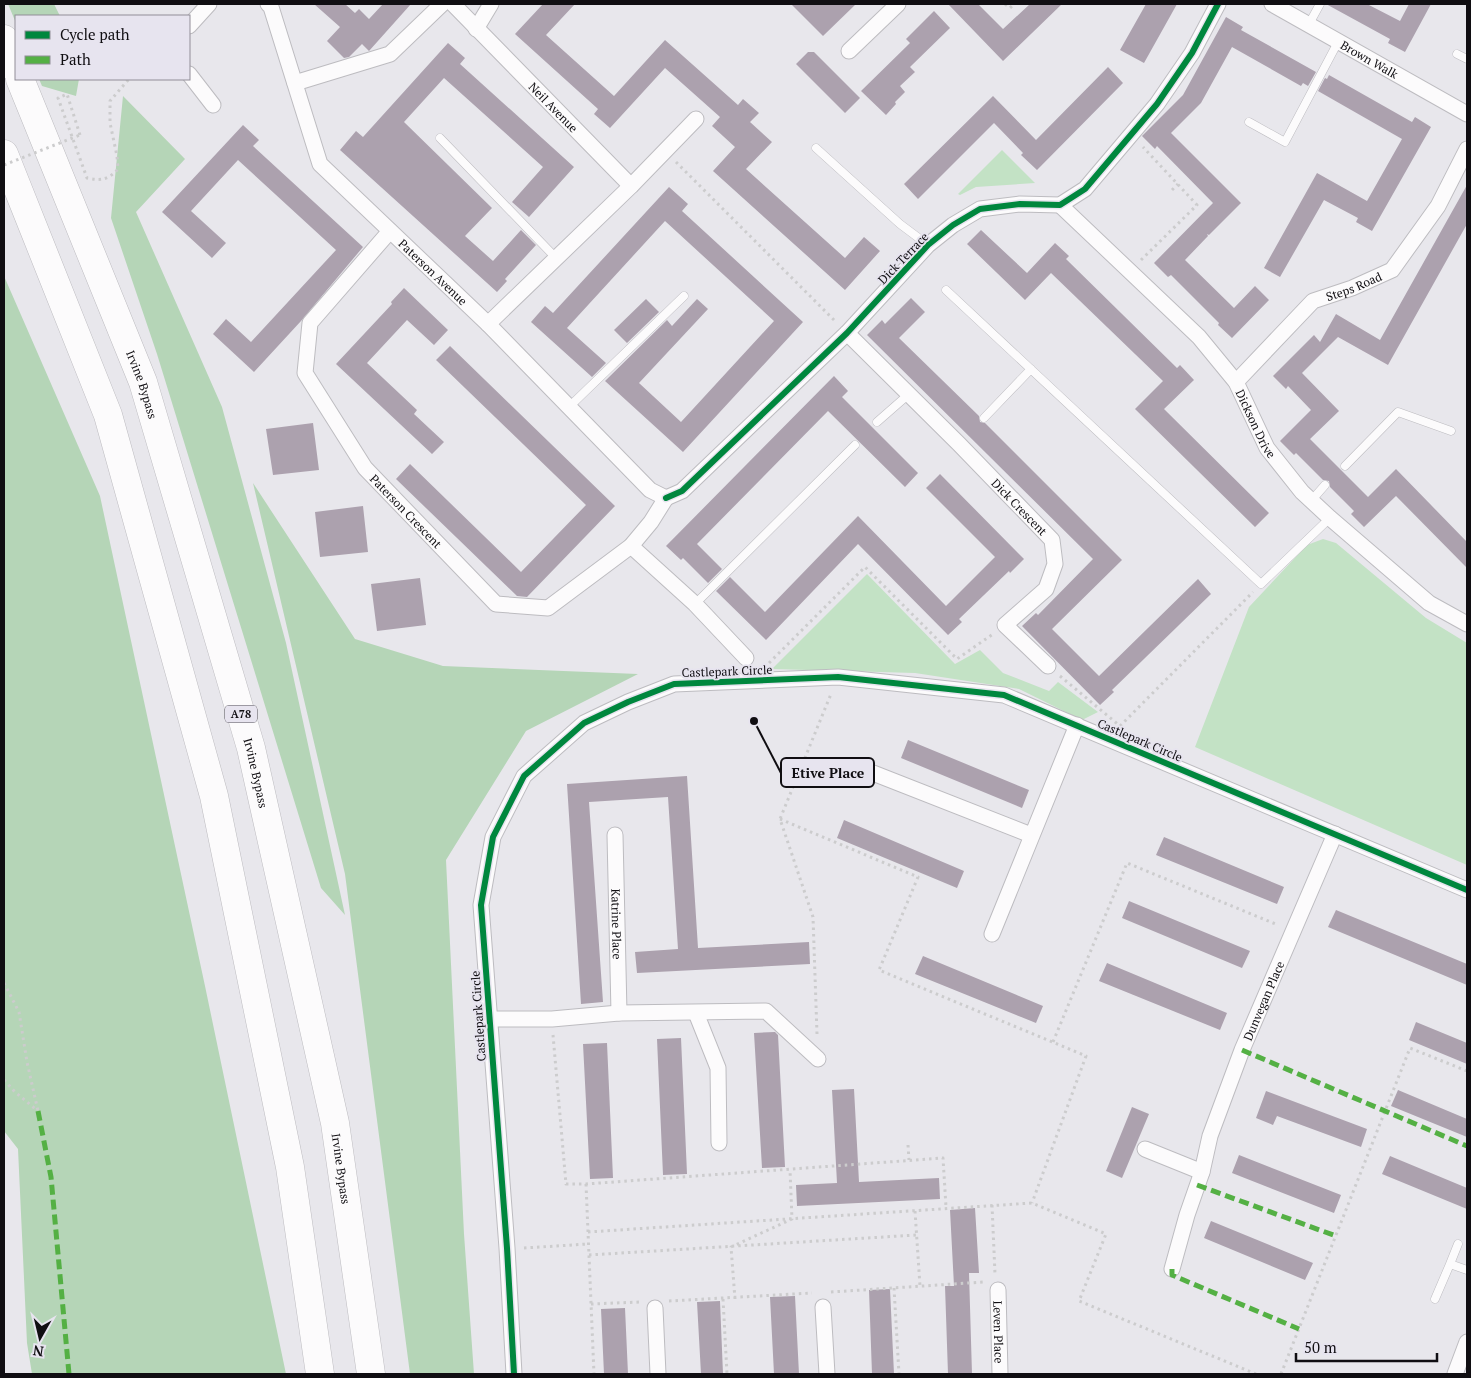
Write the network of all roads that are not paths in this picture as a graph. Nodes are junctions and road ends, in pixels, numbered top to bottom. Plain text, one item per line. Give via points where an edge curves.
1 (209, 4) edge
2 (268, 4) edge
3 (442, 4) edge
4 (453, 4) edge
5 (491, 4) edge
6 (898, 4) edge
7 (1218, 4) edge
8 (1272, 4) edge
9 (1320, 4) edge
10 (1309, 24) junction
11 (190, 25) edge
12 (476, 29) junction
13 (4, 39) edge
14 (1338, 42) junction
15 (849, 51) dead end
16 (1457, 54) dead end
17 (1467, 59) edge
18 (15, 67) edge
19 (190, 75) edge
20 (20, 80) edge
21 (295, 83) junction
22 (213, 105) dead end
23 (1467, 114) edge
24 (696, 119) dead end
25 (1249, 122) dead end
26 (440, 138) dead end
27 (816, 148) dead end
28 (1467, 149) edge
29 (4, 154) edge
30 (632, 186) junction
31 (1060, 205) junction
32 (390, 231) junction
33 (928, 246) junction
34 (556, 258) junction
35 (946, 290) dead end
36 (684, 296) dead end
37 (488, 324) junction
38 (846, 333) junction
39 (1031, 369) junction
40 (1236, 382) junction
41 (909, 394) junction
42 (569, 407) junction
43 (984, 418) dead end
44 (877, 422) dead end
45 (1451, 432) dead end
46 (855, 445) dead end
47 (1345, 466) dead end
48 (1325, 485) dead end
49 (666, 498) junction
50 (1311, 501) junction
51 (1330, 518) junction
52 (631, 546) junction
53 (695, 604) junction
54 (1467, 624) edge
55 (746, 658) dead end
56 (1048, 666) road end
57 (1076, 725) junction
58 (873, 773) dead end
59 (1335, 834) junction
60 (615, 835) dead end
61 (1031, 835) junction
62 (1467, 890) edge
63 (992, 934) dead end
64 (619, 1013) junction
65 (696, 1013) junction
66 (489, 1020) junction
67 (818, 1059) road end
68 (718, 1143) dead end
69 (1145, 1149) dead end
70 (1202, 1172) junction
71 (1458, 1244) dead end
72 (1450, 1264) junction
73 (1172, 1269) dead end
74 (1467, 1270) edge
75 (993, 1285) road end
76 (1435, 1299) dead end
77 (823, 1300) road end
78 (655, 1304) road end
79 (1467, 1342) edge
80 (1460, 1371) edge
81 (320, 1374) edge
82 (371, 1374) edge
83 (514, 1374) edge
84 (658, 1374) edge
85 (827, 1374) edge
86 (1000, 1374) edge

1 - 11 street
2 - 21 street, Paterson Avenue
3 - 21 street via 390,54
4 - 12 street, Neil Avenue
5 - 12 street
6 - 15 street
7 - 31 street via 1192,54 1157,104 1085,189
8 - 10 street, Brown Walk
9 - 10 lane
10 - 14 street, Brown Walk
12 - 30 street, Neil Avenue
13 - 18 highway
14 - 23 street, Brown Walk
14 - 25 lane via 1285,142
16 - 17 lane
19 - 22 street
20 - 82 highway, Irvine Bypass / A78 via 143,382 251,748 335,1123
21 - 32 street, Paterson Avenue via 320,164
24 - 30 street
26 - 34 lane
27 - 33 lane
28 - 40 street, Steps Road via 1440,208 1392,270 1313,302
29 - 81 highway via 108,415 214,796 290,1167
30 - 34 street
31 - 33 street, Dick Terrace via 1020,204 980,209 953,225
31 - 40 street, Dickson Drive via 1199,337
32 - 37 street, Paterson Avenue
32 - 52 street, Paterson Crescent via 310,323 305,372 365,468 496,604 548,608
33 - 38 street, Dick Terrace
34 - 37 street
35 - 39 lane
36 - 42 lane
37 - 42 street, Paterson Avenue
38 - 41 street, Dick Crescent
38 - 49 street, Dick Terrace via 682,491
39 - 43 lane
39 - 51 lane via 1261,584
40 - 50 street, Dickson Drive via 1267,448
41 - 44 lane
41 - 56 street, Dick Crescent via 962,440 1052,540 1055,564 1046,589 1004,626
42 - 49 street, Paterson Avenue via 650,490
45 - 47 lane via 1398,412
46 - 53 lane
48 - 50 lane
49 - 52 street, Paterson Crescent via 652,522
50 - 51 street, Dickson Drive
51 - 54 street, Dickson Drive via 1429,603
52 - 53 street
53 - 55 street
57 - 59 street, Castlepark Circle
57 - 61 street
57 - 66 street, Castlepark Circle via 1004,695 838,677 674,684 584,723 524,776 493,837 481,905
58 - 61 street
59 - 62 street, Castlepark Circle
59 - 70 street, Dunvegan Place via 1242,1050 1210,1136
60 - 64 street, Katrine Place
61 - 63 street
64 - 65 street
64 - 66 street
65 - 67 street via 766,1011
65 - 68 street via 718,1068
66 - 83 street, Castlepark Circle
69 - 70 street
70 - 73 street, Dunvegan Place
71 - 72 lane
72 - 74 lane
72 - 76 lane
75 - 86 street, Leven Place
77 - 85 street
78 - 84 street
79 - 80 street

